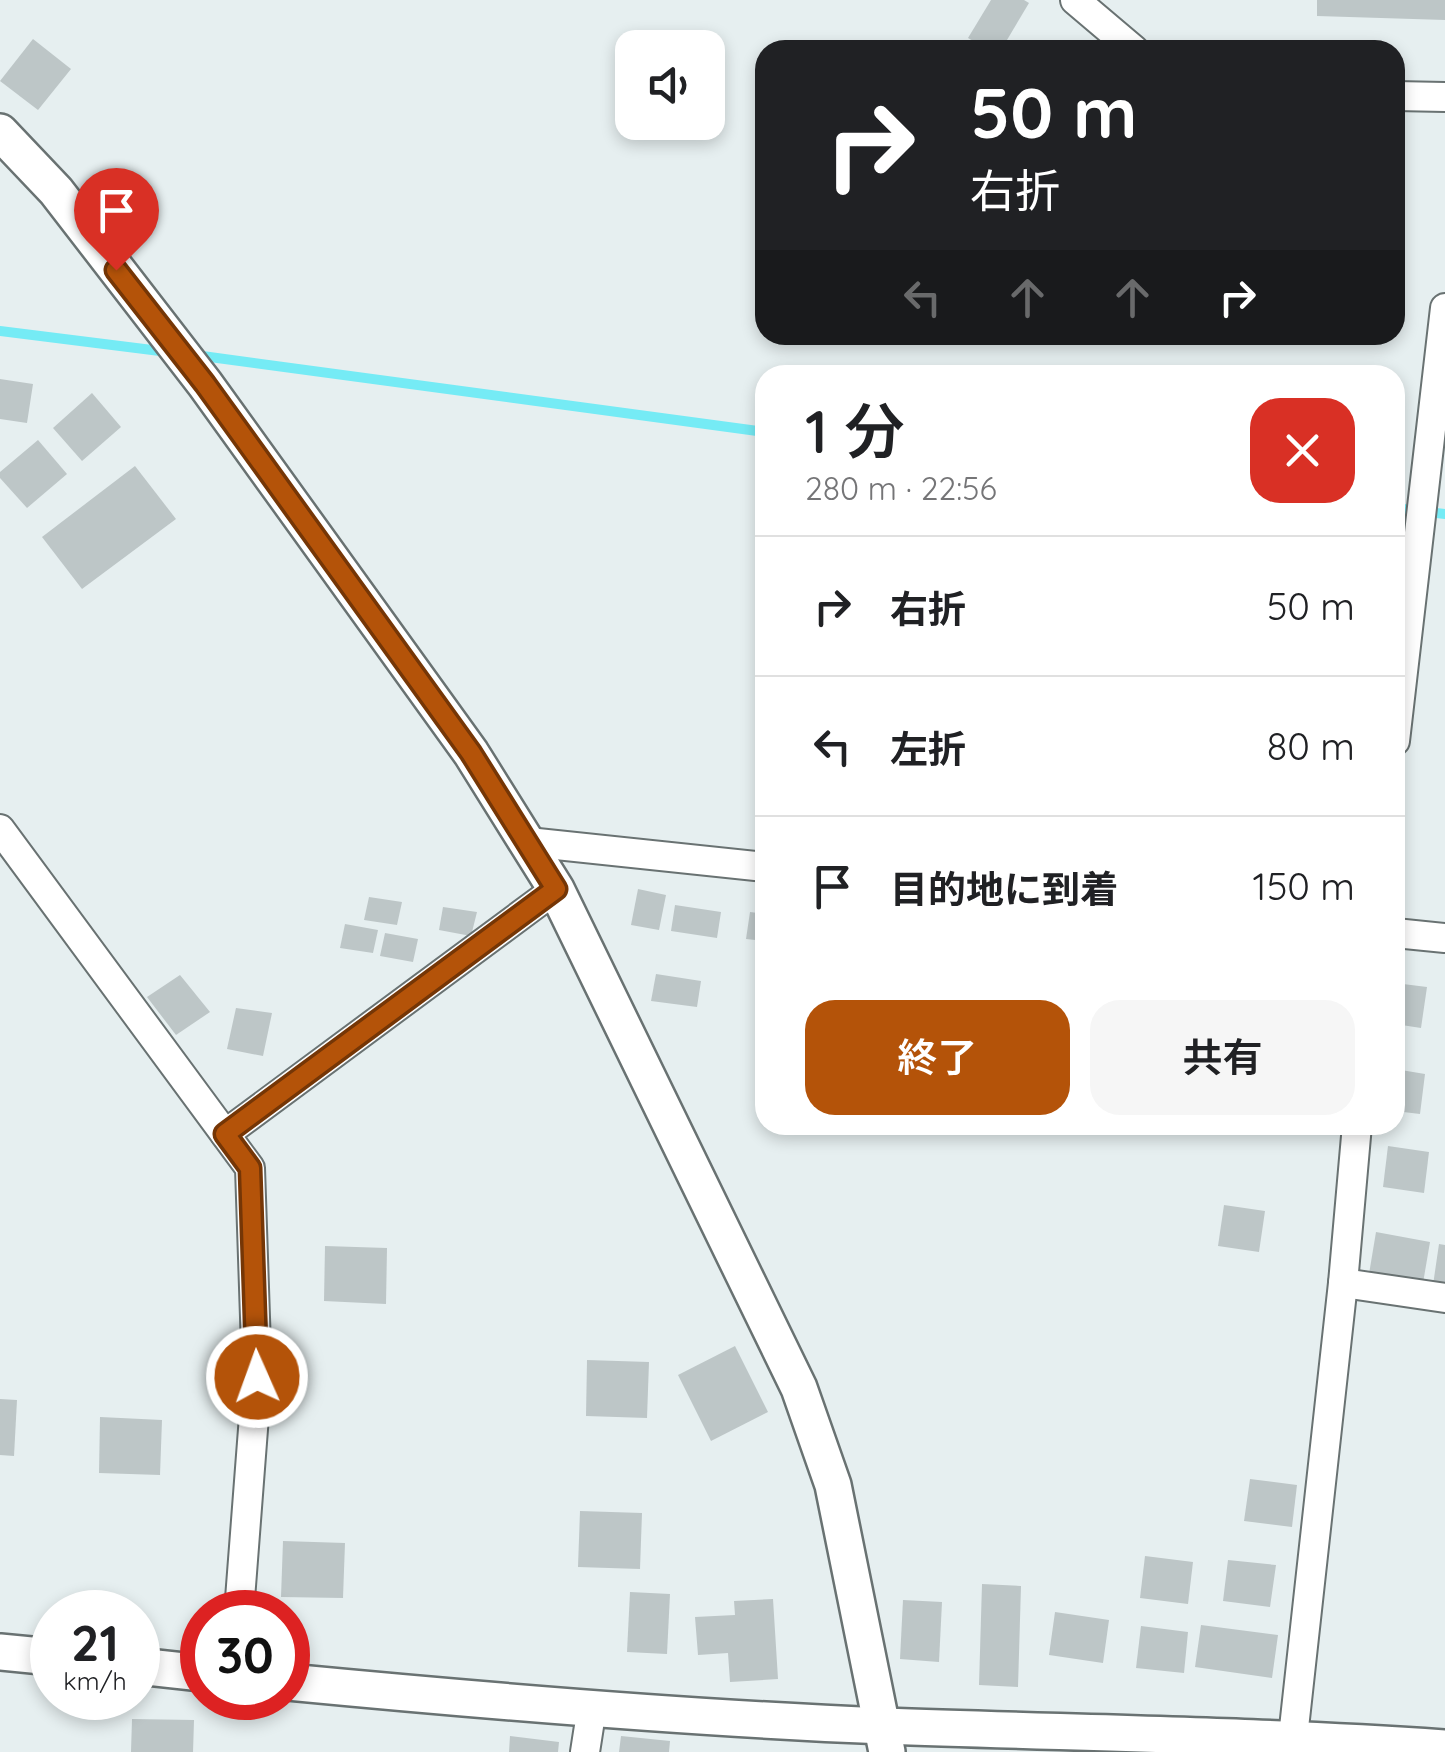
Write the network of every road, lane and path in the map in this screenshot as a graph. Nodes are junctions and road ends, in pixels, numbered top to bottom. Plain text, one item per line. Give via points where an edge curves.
1 (1075, 0) edge
2 (1122, 40) edge
3 (1405, 96) edge
4 (1445, 97) edge
5 (0, 132) edge
6 (1445, 308) edge
7 (1405, 654) edge
8 (0, 829) edge
9 (528, 842) junction
10 (755, 866) edge
11 (556, 889) junction
12 (1405, 934) edge
13 (1445, 938) edge
14 (225, 1134) junction
15 (1355, 1135) edge
16 (1343, 1284) junction
17 (1445, 1298) edge
18 (241, 1590) edge
19 (0, 1652) edge
20 (30, 1655) edge
21 (310, 1684) edge
22 (592, 1707) junction
23 (1293, 1737) junction
24 (884, 1739) edge
25 (1445, 1748) edge
26 (585, 1752) edge

1 - 2 street
3 - 4 street
5 - 9 street via 56,191 205,384
6 - 7 street
8 - 14 street
9 - 10 street
9 - 11 street
11 - 14 street
11 - 24 street via 799,1388 833,1485
12 - 13 street
14 - 18 street via 250,1168 257,1377
15 - 16 street
16 - 17 street
16 - 23 street
19 - 20 street
21 - 22 street
22 - 24 street
22 - 26 street
23 - 24 street
23 - 25 street

